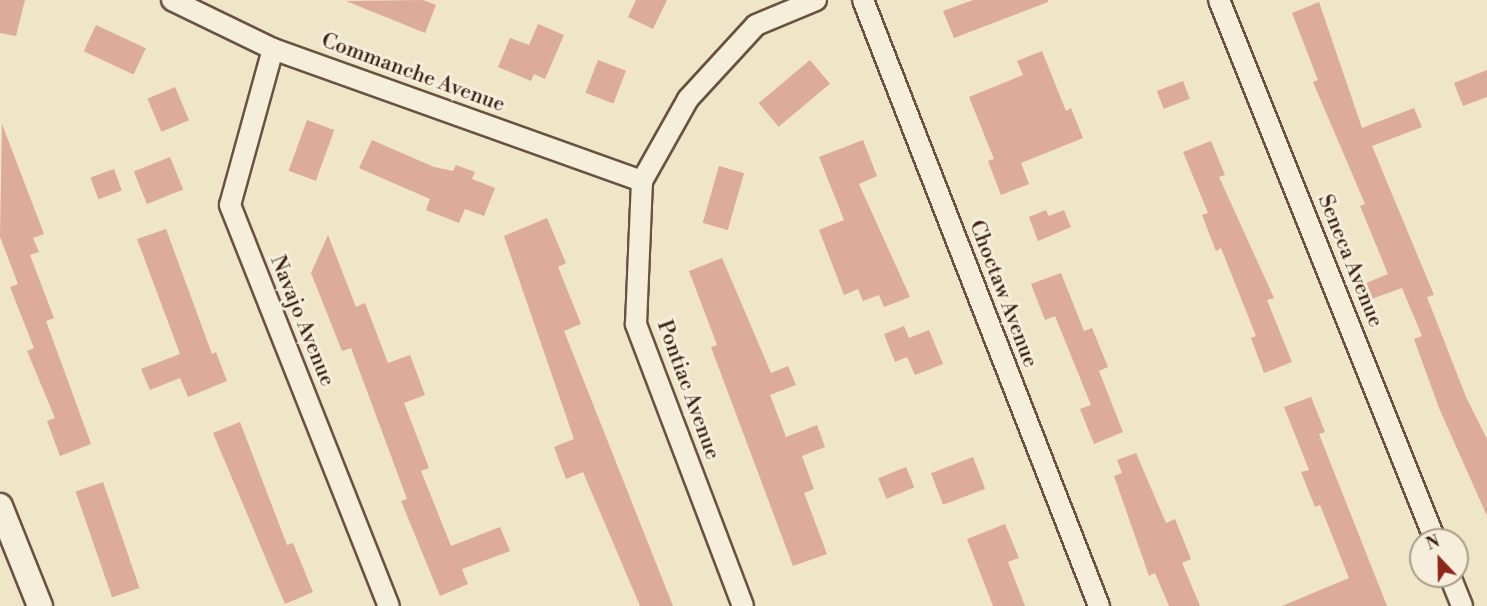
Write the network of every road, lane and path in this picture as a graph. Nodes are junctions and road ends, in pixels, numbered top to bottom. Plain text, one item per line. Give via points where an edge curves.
1 (172, 0) edge
2 (816, 0) edge
3 (863, 0) edge
4 (1219, 0) edge
5 (273, 49) junction
6 (642, 181) junction
7 (0, 506) edge
8 (1430, 528) edge
9 (1455, 588) edge
10 (40, 606) edge
11 (389, 606) edge
12 (743, 606) edge
13 (1099, 606) edge
14 (1462, 606) edge

1 - 5 street, Commanche Avenue
2 - 6 street via 756,25 688,99
3 - 13 street, Choctaw Avenue
4 - 8 street, Seneca Avenue
5 - 6 street, Commanche Avenue
5 - 11 street, Navajo Avenue via 230,204
6 - 12 street, Pontiac Avenue via 636,324
7 - 10 street
9 - 14 street

